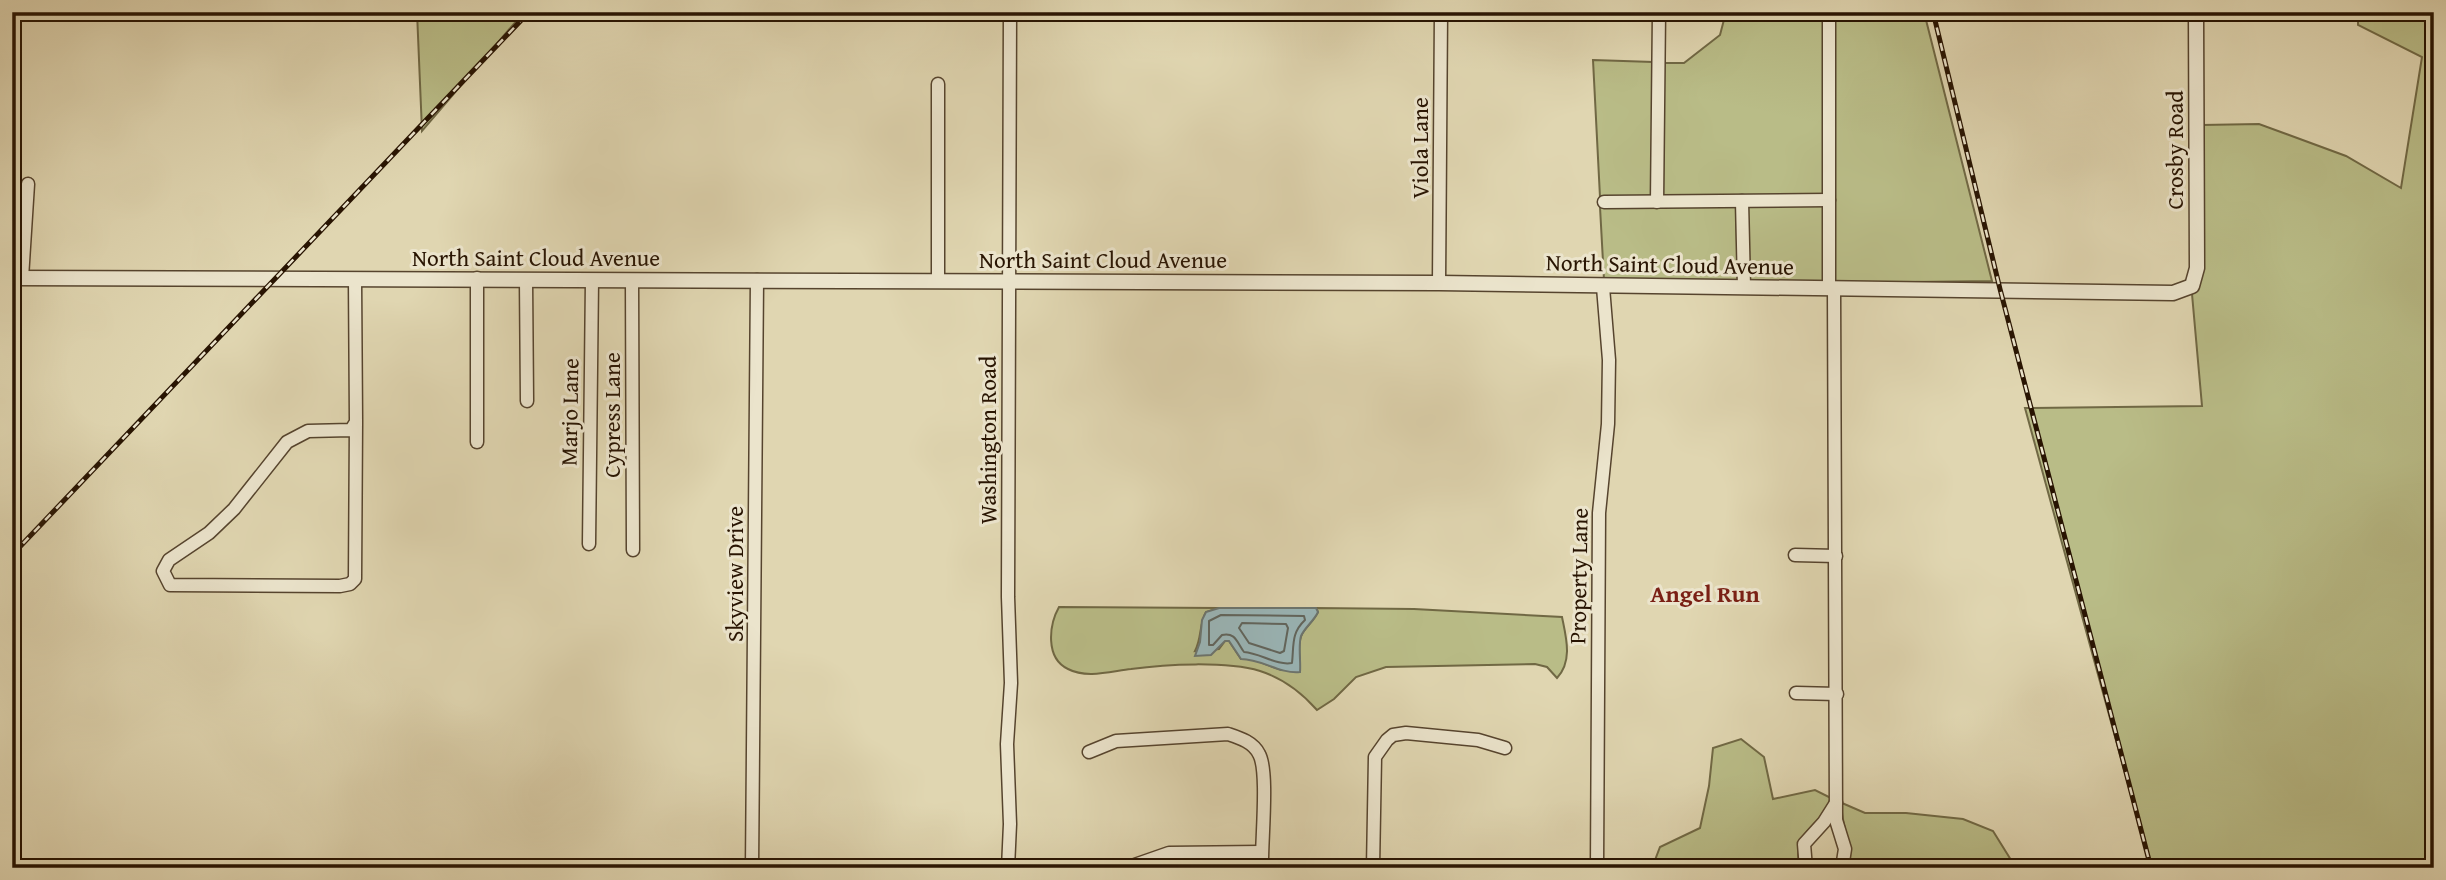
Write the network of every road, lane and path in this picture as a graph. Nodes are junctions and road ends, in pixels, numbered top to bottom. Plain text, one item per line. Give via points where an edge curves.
1 (1010, 12) edge
2 (1441, 12) edge
3 (1659, 12) edge
4 (1829, 12) edge
5 (2196, 12) edge
6 (937, 84) dead end
7 (28, 184) dead end
8 (1829, 200) junction
9 (1742, 201) junction
10 (1604, 202) dead end
11 (1657, 202) junction
12 (17, 278) edge
13 (477, 278) junction
14 (355, 279) junction
15 (526, 280) junction
16 (592, 280) junction
17 (632, 280) junction
18 (757, 281) junction
19 (939, 281) junction
20 (1009, 282) junction
21 (1439, 283) junction
22 (2192, 285) joint
23 (1603, 286) junction
24 (1744, 287) junction
25 (1831, 288) junction
26 (527, 401) dead end
27 (356, 422) junction
28 (478, 442) dead end
29 (589, 544) dead end
30 (633, 550) dead end
31 (1795, 555) dead end
32 (1836, 556) junction
33 (1796, 694) dead end
34 (1837, 694) junction
35 (1505, 748) dead end
36 (1089, 752) dead end
37 (1836, 803) junction
38 (1261, 852) junction
39 (752, 868) edge
40 (1008, 868) edge
41 (1126, 868) edge
42 (1262, 868) edge
43 (1373, 868) edge
44 (1597, 868) edge
45 (1806, 868) edge
46 (1842, 868) edge

1 - 20 street, Washington Road
2 - 21 street, Viola Lane
3 - 11 street
4 - 8 street
5 - 22 street, Crosby Road via 2197,268
6 - 19 street
7 - 12 street
8 - 9 street
8 - 25 street
9 - 11 street
9 - 24 street
10 - 11 street
12 - 14 street, North Saint Cloud Avenue
13 - 14 street, North Saint Cloud Avenue
13 - 15 street, North Saint Cloud Avenue
13 - 28 street
14 - 27 street
15 - 16 street, North Saint Cloud Avenue
15 - 26 street
16 - 17 street, North Saint Cloud Avenue
16 - 29 street, Marjo Lane
17 - 18 street, North Saint Cloud Avenue
17 - 30 street, Cypress Lane
18 - 19 street, North Saint Cloud Avenue
18 - 39 street, Skyview Drive
19 - 20 street, North Saint Cloud Avenue
20 - 21 street, North Saint Cloud Avenue
20 - 40 street, Washington Road
21 - 23 street, North Saint Cloud Avenue
22 - 25 street, North Saint Cloud Avenue via 2173,293
23 - 24 street, North Saint Cloud Avenue
23 - 44 street, Property Lane via 1608,424 1599,513
24 - 25 street, North Saint Cloud Avenue
25 - 32 street
27 - 27 street via 351,430 308,431 287,442 234,509 169,560 163,571 170,585 350,584 355,579
31 - 32 street
32 - 34 street
33 - 34 street
34 - 37 street
35 - 43 street via 1478,740 1406,733 1387,740 1375,757
36 - 38 street via 1116,741 1228,734 1242,738 1258,751 1264,770
37 - 45 street via 1804,844
37 - 46 street via 1845,849
38 - 41 street via 1169,852
38 - 42 street

